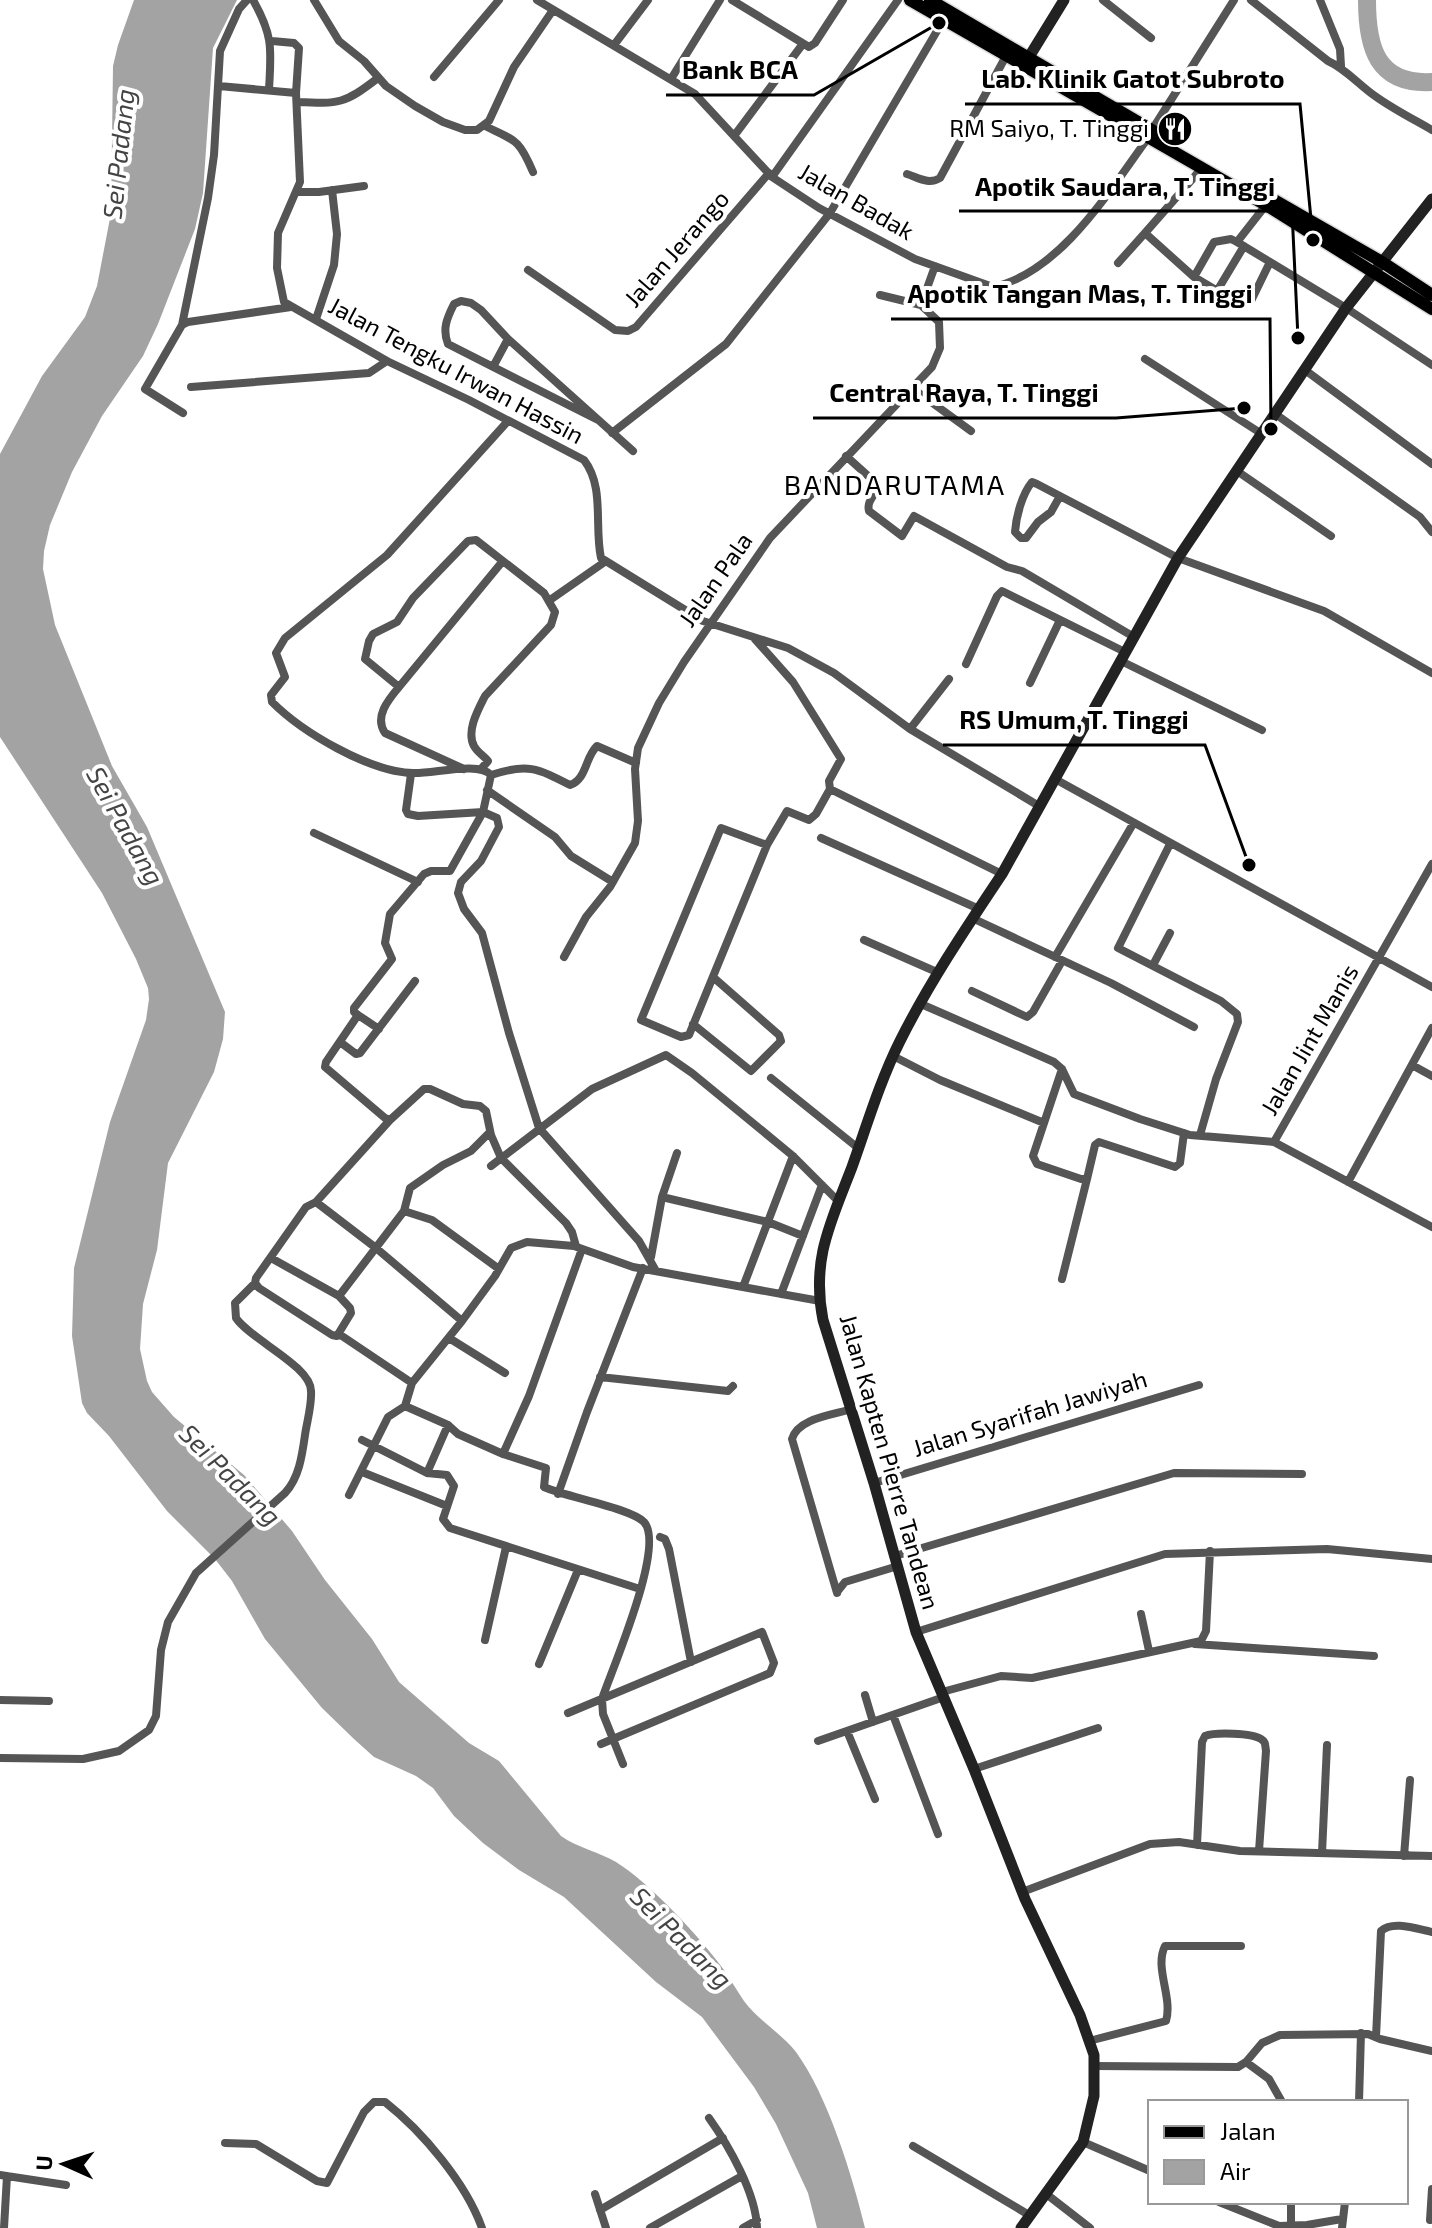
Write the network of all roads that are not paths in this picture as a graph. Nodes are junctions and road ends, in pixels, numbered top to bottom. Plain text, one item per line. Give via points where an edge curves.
1 (247, 0) edge
2 (253, 0) edge
3 (314, 0) edge
4 (499, 0) edge
5 (537, 0) edge
6 (648, 0) edge
7 (720, 0) edge
8 (732, 0) edge
9 (843, 0) edge
10 (898, 0) edge
11 (910, 0) edge
12 (930, 0) edge
13 (1064, 0) edge
14 (1103, 0) edge
15 (1234, 0) edge
16 (1251, 0) edge
17 (1320, 0) edge
18 (553, 10) junction
19 (944, 19) junction
20 (1151, 38) dead end
21 (272, 41) junction
22 (614, 45) junction
23 (802, 45) junction
24 (1006, 56) junction
25 (1029, 57) junction
26 (1341, 66) junction
27 (434, 77) dead end
28 (378, 78) junction
29 (671, 79) junction
30 (219, 86) junction
31 (269, 90) junction
32 (296, 97) junction
33 (485, 126) junction
34 (1432, 130) edge
35 (1150, 134) junction
36 (734, 136) junction
37 (1202, 168) junction
38 (533, 172) dead end
39 (907, 174) dead end
40 (770, 175) junction
41 (364, 186) dead end
42 (332, 190) junction
43 (297, 192) junction
44 (1432, 199) edge
45 (1266, 205) junction
46 (830, 213) junction
47 (1145, 233) junction
48 (1240, 244) junction
49 (1270, 262) junction
50 (1118, 263) dead end
51 (935, 266) junction
52 (1378, 267) junction
53 (528, 270) dead end
54 (1194, 277) junction
55 (1217, 291) junction
56 (880, 295) dead end
57 (1432, 295) edge
58 (921, 305) junction
59 (291, 307) junction
60 (1346, 308) junction
61 (1432, 309) edge
62 (316, 319) junction
63 (182, 325) junction
64 (508, 339) junction
65 (1145, 359) dead end
66 (387, 361) junction
67 (494, 365) junction
68 (1432, 365) edge
69 (1305, 370) junction
70 (191, 387) dead end
71 (912, 388) junction
72 (183, 413) dead end
73 (1274, 413) junction
74 (598, 420) junction
75 (508, 421) junction
76 (971, 431) dead end
77 (612, 433) junction
78 (1262, 434) junction
79 (633, 451) dead end
80 (846, 456) junction
81 (1432, 464) edge
82 (1237, 471) junction
83 (1060, 496) junction
84 (1432, 532) edge
85 (1331, 536) dead end
86 (1178, 558) junction
87 (606, 561) junction
88 (502, 562) junction
89 (550, 600) junction
90 (1060, 620) junction
91 (711, 623) junction
92 (754, 637) junction
93 (1134, 637) junction
94 (1123, 656) junction
95 (966, 664) dead end
96 (1432, 673) edge
97 (949, 679) dead end
98 (1030, 683) dead end
99 (399, 687) junction
100 (910, 729) junction
101 (1262, 730) dead end
102 (636, 763) junction
103 (465, 769) junction
104 (481, 769) junction
105 (411, 774) junction
106 (491, 775) junction
107 (1055, 779) junction
108 (830, 789) junction
109 (487, 790) junction
110 (1039, 806) junction
111 (483, 812) junction
112 (1133, 824) junction
113 (314, 833) dead end
114 (821, 838) dead end
115 (1170, 844) junction
116 (767, 845) junction
117 (1432, 864) edge
118 (1002, 874) junction
119 (418, 882) junction
120 (613, 882) junction
121 (975, 913) junction
122 (1170, 933) dead end
123 (864, 940) dead end
124 (564, 957) dead end
125 (1380, 958) junction
126 (1058, 959) junction
127 (1153, 965) junction
128 (939, 973) junction
129 (713, 977) junction
130 (415, 981) dead end
131 (1432, 987) edge
132 (972, 991) dead end
133 (921, 1004) junction
134 (358, 1015) junction
135 (693, 1024) junction
136 (1194, 1027) dead end
137 (1432, 1028) edge
138 (379, 1029) junction
139 (340, 1042) junction
140 (893, 1056) junction
141 (1412, 1065) junction
142 (1062, 1069) junction
143 (1432, 1076) edge
144 (771, 1078) dead end
145 (390, 1120) junction
146 (1044, 1123) junction
147 (539, 1128) junction
148 (490, 1132) junction
149 (1184, 1133) junction
150 (1200, 1135) junction
151 (1274, 1142) junction
152 (858, 1148) junction
153 (677, 1153) dead end
154 (793, 1156) junction
155 (501, 1158) junction
156 (491, 1166) dead end
157 (1087, 1179) junction
158 (1348, 1182) junction
159 (822, 1185) junction
160 (662, 1197) junction
161 (316, 1202) junction
162 (839, 1202) junction
163 (404, 1211) junction
164 (768, 1222) junction
165 (1432, 1227) edge
166 (803, 1236) junction
167 (376, 1248) junction
168 (579, 1248) junction
169 (271, 1258) junction
170 (650, 1258) junction
171 (643, 1268) junction
172 (499, 1269) junction
173 (656, 1271) junction
174 (1062, 1279) dead end
175 (255, 1283) junction
176 (743, 1287) junction
177 (781, 1294) junction
178 (339, 1296) junction
179 (820, 1301) junction
180 (462, 1321) junction
181 (339, 1334) junction
182 (449, 1338) junction
183 (505, 1373) dead end
184 (600, 1377) junction
185 (412, 1383) junction
186 (1199, 1385) dead end
187 (733, 1386) dead end
188 (405, 1406) junction
189 (852, 1409) junction
190 (448, 1425) junction
191 (362, 1440) dead end
192 (374, 1447) junction
193 (503, 1454) junction
194 (362, 1472) junction
195 (427, 1473) junction
196 (1302, 1474) dead end
197 (874, 1483) junction
198 (558, 1494) junction
199 (349, 1495) dead end
200 (447, 1506) junction
201 (660, 1537) dead end
202 (506, 1547) junction
203 (1210, 1551) junction
204 (1432, 1559) edge
205 (896, 1561) junction
206 (578, 1570) junction
207 (640, 1589) junction
208 (1141, 1614) dead end
209 (916, 1632) junction
210 (485, 1640) dead end
211 (1191, 1644) junction
212 (1149, 1651) junction
213 (1374, 1656) dead end
214 (691, 1662) junction
215 (539, 1664) dead end
216 (865, 1695) dead end
217 (943, 1695) junction
218 (602, 1699) junction
219 (0, 1700) edge
220 (49, 1701) dead end
221 (568, 1713) dead end
222 (893, 1715) junction
223 (873, 1722) junction
224 (1098, 1728) dead end
225 (847, 1731) junction
226 (613, 1739) junction
227 (818, 1741) dead end
228 (601, 1744) dead end
229 (1327, 1745) dead end
230 (0, 1758) edge
231 (623, 1764) dead end
232 (974, 1769) junction
233 (1410, 1780) dead end
234 (875, 1799) dead end
235 (938, 1834) dead end
236 (1197, 1845) junction
237 (1259, 1851) junction
238 (1322, 1853) junction
239 (1404, 1856) junction
240 (1432, 1856) edge
241 (1022, 1892) junction
242 (1432, 1932) edge
243 (1241, 1946) dead end
244 (1361, 2033) junction
245 (1376, 2037) junction
246 (1089, 2041) junction
247 (1432, 2051) edge
248 (1246, 2062) junction
249 (1094, 2066) junction
250 (1281, 2100) edge
251 (1359, 2100) edge
252 (709, 2118) dead end
253 (723, 2138) junction
254 (1083, 2142) junction
255 (225, 2143) dead end
256 (913, 2146) dead end
257 (1148, 2170) edge
258 (3, 2175) edge
259 (742, 2176) junction
260 (66, 2185) dead end
261 (1432, 2189) edge
262 (1045, 2193) junction
263 (595, 2194) dead end
264 (1224, 2204) edge
265 (1291, 2204) edge
266 (1345, 2204) edge
267 (600, 2210) junction
268 (1029, 2215) junction
269 (1430, 2220) dead end
270 (757, 2224) edge
271 (1342, 2224) edge
272 (1291, 2226) junction
273 (4, 2228) edge
274 (482, 2228) edge
275 (606, 2228) edge
276 (650, 2228) edge
277 (743, 2228) edge
278 (1021, 2228) edge
279 (1090, 2228) edge

1 - 30 street via 222,45
2 - 21 street
3 - 28 street via 339,41
4 - 27 street
5 - 18 street, Jalan Badak
6 - 22 street
7 - 29 street
8 - 23 street
9 - 23 street via 813,46
10 - 40 street
11 - 19 main road
12 - 25 main road
13 - 25 main road
14 - 20 street
15 - 35 street, Jalan Badak
16 - 26 street
17 - 26 street via 1340,49
18 - 22 street, Jalan Badak
18 - 33 street via 514,67
19 - 24 main road
19 - 46 street
21 - 31 street
21 - 32 street, Jalan Tengku Irwan Hassin via 299,48
22 - 29 street, Jalan Badak
23 - 36 street
24 - 35 main road
24 - 39 street via 940,178 934,182
25 - 35 main road
26 - 34 street via 1377,97
28 - 32 street via 336,104
28 - 33 street via 443,122 465,130
29 - 36 street, Jalan Badak via 695,94
30 - 31 street
30 - 63 street via 208,198
31 - 32 street
32 - 43 street, Jalan Tengku Irwan Hassin
33 - 38 street via 518,142
35 - 37 main road
35 - 51 street, Jalan Badak via 1073,236 1044,262 993,287
35 - 52 main road
36 - 40 street, Jalan Badak
37 - 45 main road
37 - 47 street
40 - 46 street, Jalan Badak
40 - 53 street, Jalan Jerango via 628,331 615,330
41 - 42 street
42 - 43 street
42 - 62 street via 334,265
43 - 59 street, Jalan Tengku Irwan Hassin via 278,233 281,292
44 - 52 main road, Jalan Kapten Pierre Tandean
45 - 48 street
45 - 52 main road
46 - 51 street, Jalan Badak
46 - 77 street via 726,344
47 - 50 street
47 - 54 street
48 - 49 street
48 - 54 street via 1231,239 1214,242
48 - 55 street
49 - 55 street via 1246,304
49 - 60 street
51 - 58 street
52 - 57 main road
52 - 60 main road, Jalan Kapten Pierre Tandean
52 - 61 main road
54 - 55 street
56 - 58 street
58 - 71 street, Jalan Pala via 939,322 940,348 932,367
59 - 62 street, Jalan Tengku Irwan Hassin
59 - 63 street
60 - 68 street
60 - 69 main road, Jalan Kapten Pierre Tandean
62 - 66 street, Jalan Tengku Irwan Hassin
63 - 72 street via 145,389
64 - 67 street
64 - 67 street via 471,303 454,304 444,330 448,344
64 - 74 street
65 - 78 street
66 - 70 street via 369,373
66 - 75 street, Jalan Tengku Irwan Hassin
67 - 74 street
69 - 73 main road, Jalan Kapten Pierre Tandean
69 - 81 street
71 - 76 street
71 - 80 street, Jalan Pala
73 - 78 main road, Jalan Kapten Pierre Tandean
73 - 84 street via 1420,517
74 - 77 street
75 - 87 street, Jalan Tengku Irwan Hassin via 584,460 593,472 597,543
75 - 105 street via 387,555 278,646 285,677 271,695 272,702 292,722 347,753
77 - 79 street
78 - 82 main road, Jalan Kapten Pierre Tandean
80 - 91 street, Jalan Pala via 770,538
80 - 93 street via 877,484 869,511 902,536 914,516
82 - 85 street
82 - 86 main road, Jalan Kapten Pierre Tandean
83 - 83 street via 1029,484 1015,532 1021,538 1033,533
83 - 86 street
86 - 93 main road, Jalan Kapten Pierre Tandean
86 - 96 street via 1324,611
87 - 89 street
87 - 91 street
88 - 89 street
88 - 99 street
88 - 99 street via 476,540 468,541 397,622 373,634 365,659
89 - 104 street via 555,612 551,625 478,708 472,739 488,761
90 - 94 street
90 - 95 street via 1002,591
90 - 98 street
91 - 92 street
91 - 102 street, Jalan Pala via 659,703
92 - 100 street via 834,673
92 - 108 street via 793,682 840,753
93 - 94 main road, Jalan Kapten Pierre Tandean
94 - 101 street
94 - 107 main road, Jalan Kapten Pierre Tandean
97 - 100 street
99 - 103 street via 380,720 385,733
100 - 110 street
102 - 106 street via 597,746 575,784 530,767
102 - 120 street, Jalan Pala via 637,833
103 - 104 street
103 - 105 street
104 - 106 street
105 - 111 street via 408,814
106 - 109 street
107 - 110 main road, Jalan Kapten Pierre Tandean
107 - 112 street
108 - 116 street via 809,820 787,811
108 - 118 street
109 - 111 street
109 - 120 street
110 - 118 main road, Jalan Kapten Pierre Tandean
111 - 119 street via 450,871 431,871
111 - 147 street via 497,818 499,827 481,861 461,882 459,900 482,933
112 - 115 street
112 - 126 street
113 - 119 street
114 - 121 street
115 - 125 street
115 - 127 street via 1118,948
116 - 129 street
116 - 135 street via 721,828 641,1019 681,1037 689,1035
117 - 125 street, Jalan Jint Manis
118 - 121 main road, Jalan Kapten Pierre Tandean
119 - 134 street via 390,914 385,943 392,959 354,1008
120 - 124 street, Jalan Pala
121 - 126 street
121 - 128 main road, Jalan Kapten Pierre Tandean
122 - 127 street
123 - 128 street
125 - 131 street
125 - 151 street, Jalan Jint Manis
126 - 132 street via 1027,1017
126 - 136 street
127 - 150 street via 1237,1014
128 - 133 main road, Jalan Kapten Pierre Tandean
129 - 135 street
129 - 135 street via 781,1041 751,1071
130 - 138 street
133 - 140 main road, Jalan Kapten Pierre Tandean
133 - 142 street via 1037,1053
134 - 138 street
134 - 139 street
137 - 141 street
138 - 139 street via 358,1054
139 - 145 street via 325,1067
140 - 146 street
140 - 152 main road, Jalan Kapten Pierre Tandean
141 - 143 street
141 - 158 street
142 - 146 street
142 - 149 street via 1074,1094
144 - 152 street
145 - 148 street via 430,1089 480,1106
145 - 161 street
146 - 157 street via 1035,1162
147 - 154 street via 606,1080 666,1055
147 - 155 street
147 - 170 street
148 - 155 street
148 - 163 street via 471,1151 410,1188
149 - 150 street
149 - 157 street via 1181,1160 1175,1167 1097,1143
150 - 151 street
151 - 158 street
152 - 162 main road, Jalan Kapten Pierre Tandean
153 - 160 street
154 - 159 street
154 - 164 street
155 - 156 street
155 - 168 street via 566,1223
157 - 174 street
158 - 165 street
159 - 162 street
159 - 166 street
160 - 164 street
160 - 170 street
161 - 167 street
161 - 169 street via 306,1207
162 - 179 main road, Jalan Kapten Pierre Tandean via 821,1253
163 - 167 street
163 - 172 street via 432,1220
164 - 166 street
164 - 176 street
166 - 177 street
167 - 178 street
167 - 180 street
168 - 171 street
168 - 172 street via 527,1242 511,1248
168 - 193 street via 529,1396
169 - 175 street
169 - 178 street
170 - 173 street
171 - 173 street
171 - 184 street
172 - 180 street
173 - 176 street
175 - 181 street via 332,1335
175 - 230 street via 235,1303 236,1318 306,1375 311,1391 296,1479 196,1573 168,1622 156,1716 149,1730 119,1751 83,1759
176 - 177 street
177 - 179 street
178 - 181 street via 351,1313
179 - 189 main road, Jalan Kapten Pierre Tandean
180 - 182 street
181 - 185 street
182 - 183 street
182 - 185 street
184 - 187 street via 694,1389 728,1391
184 - 198 street
185 - 188 street
186 - 197 street, Jalan Syarifah Jawiyah
188 - 190 street
188 - 192 street via 388,1417
189 - 197 main road, Jalan Kapten Pierre Tandean
189 - 205 street via 802,1424 792,1439 795,1454 837,1593 845,1582
190 - 193 street
190 - 195 street
191 - 192 street
192 - 194 street
192 - 195 street
193 - 198 street via 546,1468 543,1485
194 - 199 street
194 - 200 street
195 - 200 street via 447,1475 452,1481
196 - 205 street via 1174,1473
197 - 205 main road, Jalan Kapten Pierre Tandean
198 - 207 street via 643,1522 650,1538
200 - 202 street via 443,1519 450,1528
201 - 214 street via 669,1549
202 - 206 street
202 - 210 street
203 - 204 street via 1327,1549
203 - 209 street via 1165,1554
203 - 211 street via 1206,1631 1201,1641
205 - 209 main road, Jalan Kapten Pierre Tandean
206 - 207 street
206 - 215 street
207 - 218 street
208 - 212 street
209 - 217 main road, Jalan Kapten Pierre Tandean
211 - 212 street
211 - 213 street
212 - 217 street via 1032,1678 1001,1676
214 - 218 street
214 - 226 street via 762,1632 774,1663 770,1673
216 - 223 street
217 - 222 street
217 - 232 main road, Jalan Kapten Pierre Tandean
218 - 221 street
218 - 226 street
219 - 220 street
222 - 223 street
222 - 235 street
223 - 225 street
224 - 232 street
225 - 227 street
225 - 234 street
226 - 228 street
226 - 231 street
229 - 238 street
232 - 241 main road, Jalan Kapten Pierre Tandean
233 - 239 street
236 - 237 street
236 - 237 street via 1205,1736 1257,1737 1266,1751
236 - 241 street via 1150,1844
237 - 238 street
238 - 239 street
239 - 240 street
241 - 246 main road, Jalan Kapten Pierre Tandean
242 - 245 street via 1394,1925 1381,1931
243 - 246 street via 1165,1946 1166,2021
244 - 245 street
244 - 248 street via 1280,2035 1262,2043
244 - 251 street
245 - 247 street
246 - 249 main road, Jalan Kapten Pierre Tandean
248 - 249 street via 1238,2067
248 - 250 street via 1269,2079
249 - 254 main road, Jalan Kapten Pierre Tandean via 1094,2096
252 - 253 street
253 - 259 street
253 - 267 street
254 - 257 street
254 - 262 main road, Jalan Kapten Pierre Tandean
255 - 274 street via 256,2144 327,2183 364,2112 374,2102 385,2102 446,2163
256 - 268 street
258 - 260 street
258 - 273 street
259 - 270 street
259 - 276 street
261 - 269 street
262 - 268 main road, Jalan Kapten Pierre Tandean
262 - 279 street
263 - 267 street
264 - 272 street
265 - 272 street
266 - 271 street
267 - 275 street
268 - 278 main road, Jalan Kapten Pierre Tandean
270 - 277 street
271 - 272 street

